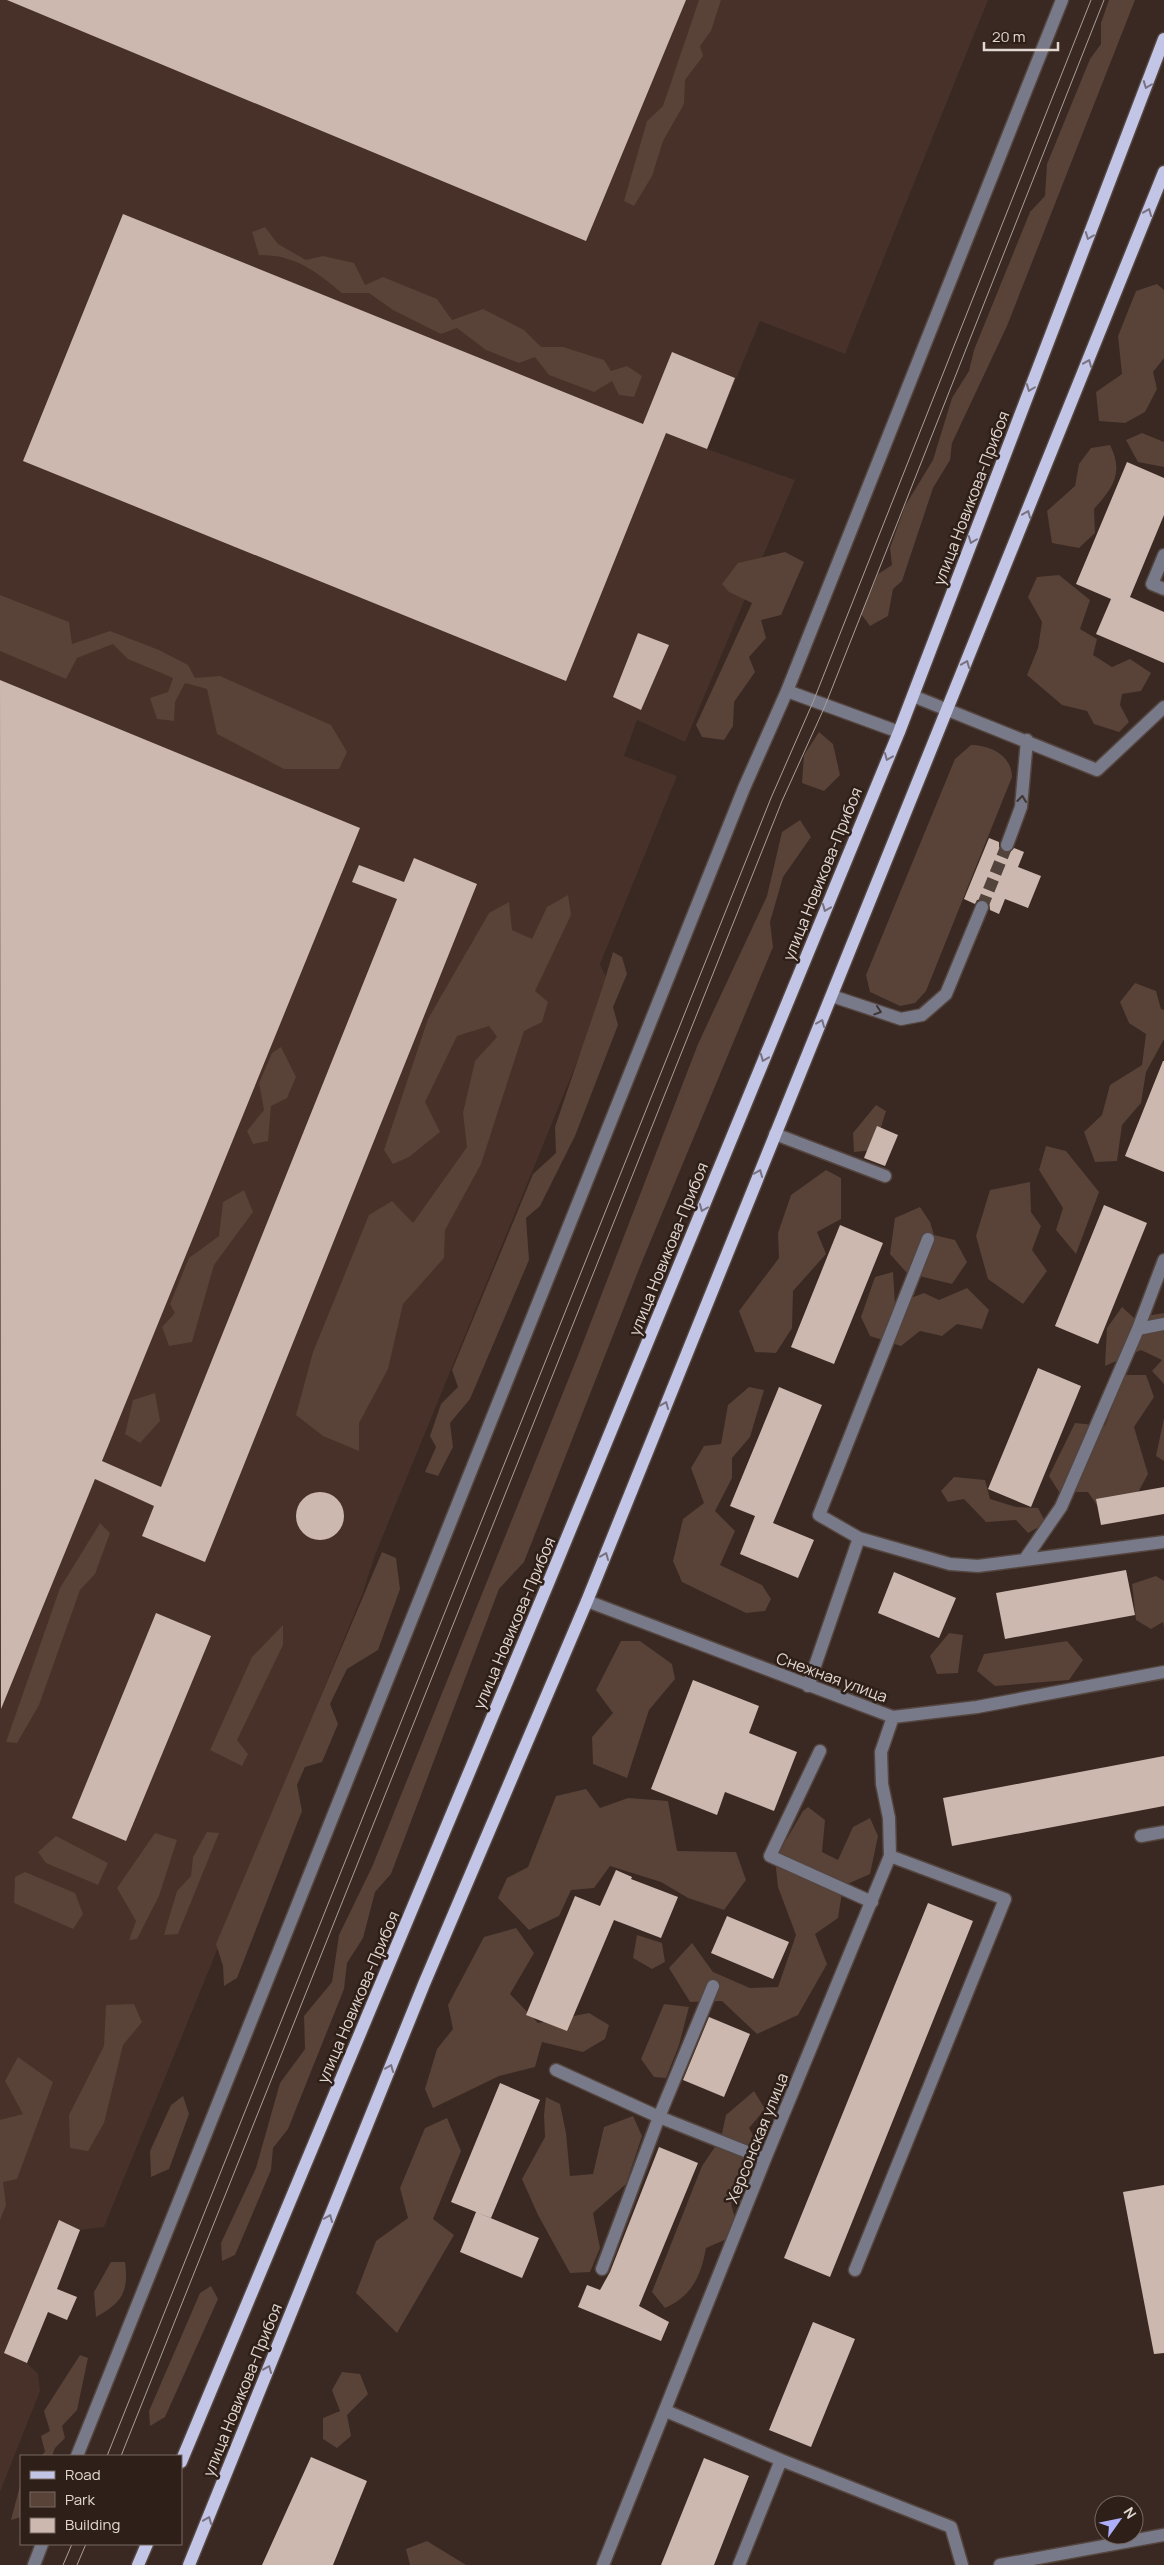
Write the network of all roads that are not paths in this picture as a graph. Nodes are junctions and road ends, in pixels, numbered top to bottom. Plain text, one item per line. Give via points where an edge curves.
1 (1062, 0) edge
2 (1164, 39) edge
3 (1164, 172) edge
4 (1164, 555) edge
5 (1164, 589) edge
6 (787, 691) junction
7 (912, 696) junction
8 (1164, 707) edge
9 (947, 709) junction
10 (899, 732) junction
11 (1027, 740) junction
12 (1007, 845) tunnel mouth
13 (982, 907) tunnel mouth
14 (832, 996) junction
15 (774, 1134) junction
16 (885, 1176) dead end
17 (928, 1239) dead end
18 (1164, 1260) edge
19 (1164, 1324) edge
20 (1138, 1329) junction
21 (859, 1538) junction
22 (1164, 1542) edge
23 (1025, 1559) junction
24 (587, 1601) junction
25 (1164, 1672) edge
26 (808, 1686) junction
27 (893, 1717) junction
28 (820, 1751) dead end
29 (1164, 1832) edge
30 (1141, 1836) dead end
31 (890, 1856) junction
32 (872, 1902) junction
33 (713, 1986) dead end
34 (556, 2070) dead end
35 (660, 2117) junction
36 (765, 2159) junction
37 (602, 2270) dead end
38 (855, 2270) dead end
39 (666, 2411) junction
40 (77, 2455) edge
41 (182, 2460) edge
42 (781, 2460) junction
43 (1164, 2535) edge
44 (42, 2545) edge
45 (147, 2545) edge
46 (34, 2565) edge
47 (138, 2565) edge
48 (189, 2565) edge
49 (603, 2565) edge
50 (738, 2565) edge
51 (962, 2565) edge
52 (1000, 2565) edge

1 - 6 street
2 -> 7 main road, улица Новикова-Прибоя
9 -> 3 main road, улица Новикова-Прибоя
4 - 5 street via 1152,584
6 - 10 street
6 - 40 street via 744,788
7 - 9 street
7 - 10 main road, улица Новикова-Прибоя
8 - 11 street via 1097,770
9 - 11 street
9 - 14 main road, улица Новикова-Прибоя
10 -> 41 main road, улица Новикова-Прибоя
12 -> 11 street via 1022,807
14 -> 13 street via 901,1019 922,1015 946,994
15 -> 14 main road, улица Новикова-Прибоя
15 - 16 street
24 -> 15 main road, улица Новикова-Прибоя
17 - 21 street via 820,1515
18 - 20 street
19 - 20 street
20 - 23 street via 1061,1507
21 - 23 street via 950,1564 978,1566
21 - 26 street
22 - 23 street
24 - 26 street, Снежная улица
48 -> 24 main road, улица Новикова-Прибоя via 424,1984
25 - 27 street, Снежная улица via 977,1707
26 - 27 street, Снежная улица
27 - 31 street, Херсонская улица via 882,1752
28 - 32 street via 770,1856
29 - 30 street
31 - 32 street, Херсонская улица
31 - 38 street via 1005,1900
32 - 36 street, Херсонская улица
33 - 35 street
34 - 35 street
35 - 36 street
35 - 37 street
36 - 39 street, Херсонская улица
39 - 42 street
39 - 49 street, Херсонская улица
42 - 50 street
42 - 51 street via 951,2527
43 - 52 street
44 - 46 street
45 - 47 main road

